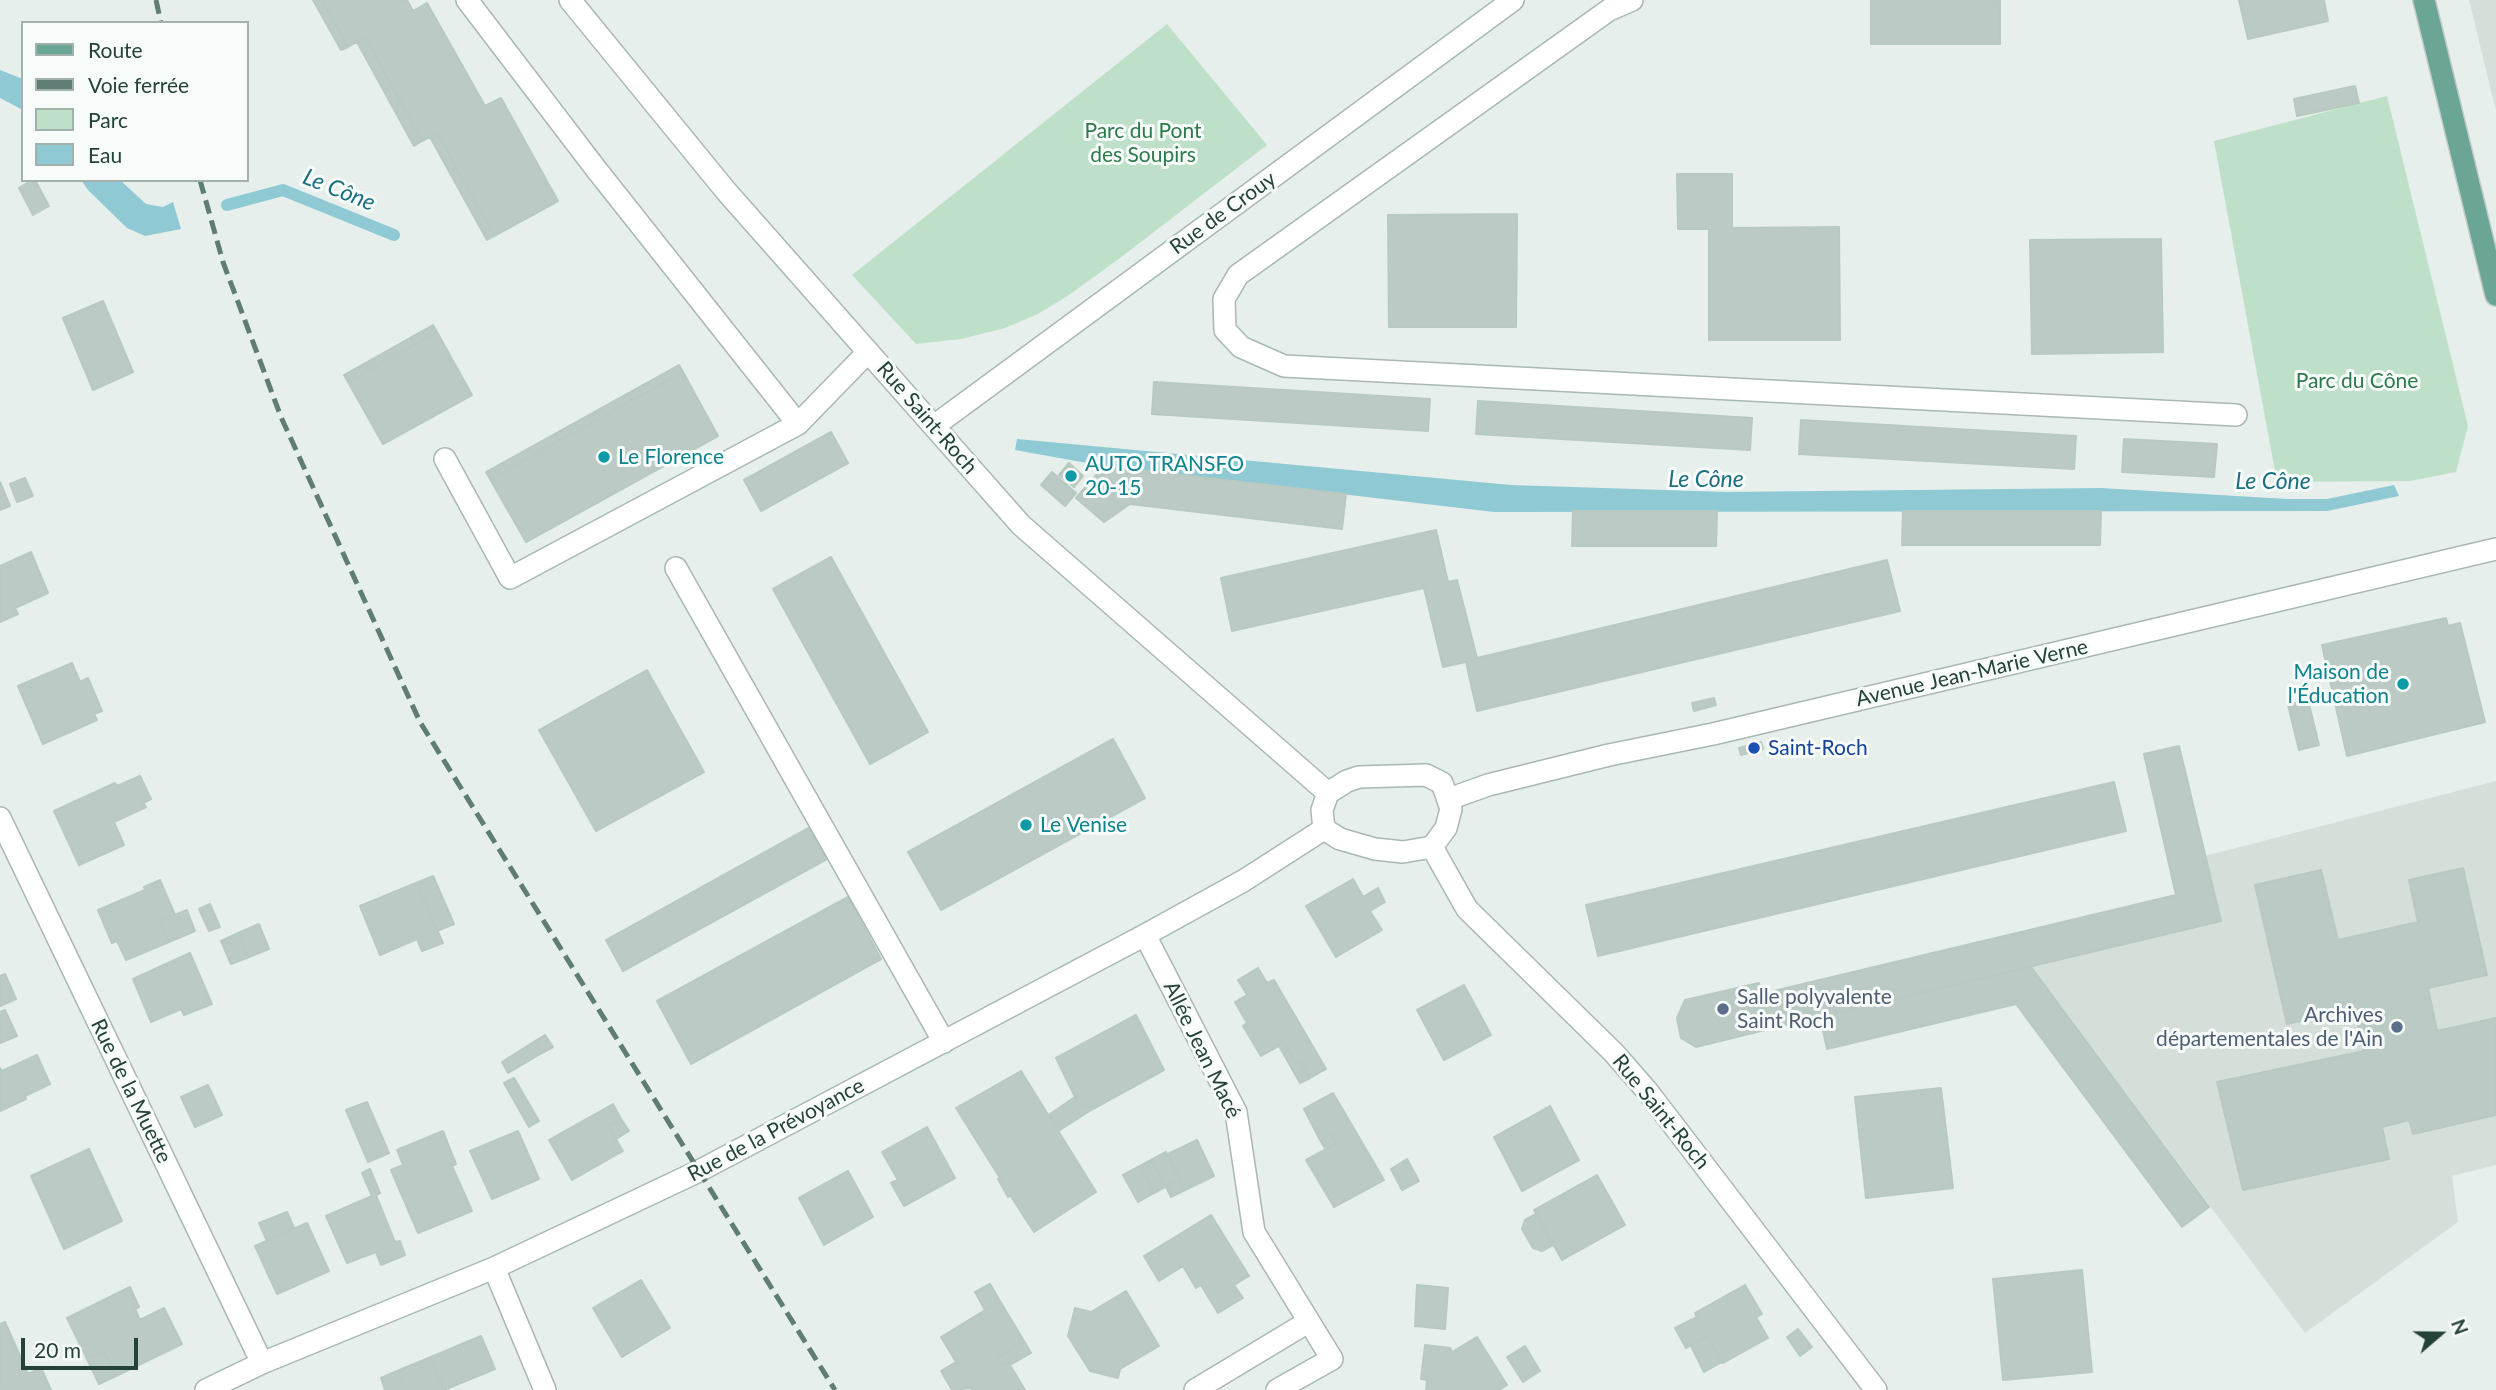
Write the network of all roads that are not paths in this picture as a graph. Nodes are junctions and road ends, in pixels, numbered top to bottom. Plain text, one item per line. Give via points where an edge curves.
1 (467, 0) edge
2 (570, 0) edge
3 (1513, 0) edge
4 (1632, 0) edge
5 (2424, 0) edge
6 (1606, 5) edge
7 (2496, 295) edge
8 (869, 352) junction
9 (2236, 415) dead end
10 (798, 424) junction
11 (934, 426) junction
12 (445, 459) dead end
13 (2496, 549) edge
14 (676, 568) dead end
15 (1328, 793) junction
16 (1449, 799) junction
17 (0, 818) edge
18 (1324, 829) junction
19 (1432, 847) junction
20 (1145, 935) junction
21 (944, 1042) junction
22 (494, 1268) junction
23 (1308, 1322) junction
24 (262, 1363) junction
25 (206, 1390) edge
26 (545, 1390) edge
27 (1195, 1390) edge
28 (1277, 1390) edge
29 (1876, 1390) edge

1 - 10 street
2 - 8 street, Rue Saint-Roch via 726,191
3 - 11 street, Rue de Crouy
4 - 6 street
5 - 7 main road
6 - 9 street via 1238,275 1224,299 1225,330 1241,347 1284,366
8 - 10 street
8 - 11 street, Rue Saint-Roch
10 - 12 street via 510,578
11 - 15 street, Rue Saint-Roch via 1021,525
13 - 16 street, Avenue Jean-Marie Verne via 1609,755
14 - 21 street
15 - 16 street via 1359,777 1426,775 1441,783
15 - 18 street via 1322,810
16 - 19 street via 1446,828
17 - 24 street, Rue de la Muette
18 - 19 street via 1375,849 1403,852
18 - 20 street, Rue de la Prévoyance
19 - 29 street, Rue Saint-Roch via 1466,909 1648,1092
20 - 21 street, Rue de la Prévoyance
20 - 23 street, Allée Jean Macé via 1236,1112 1254,1232
21 - 22 street, Rue de la Prévoyance via 699,1171
22 - 24 street, Rue de la Prévoyance
22 - 26 street
23 - 27 street
23 - 28 street, Allée Jean Macé via 1332,1359
24 - 25 street, Rue de la Prévoyance

